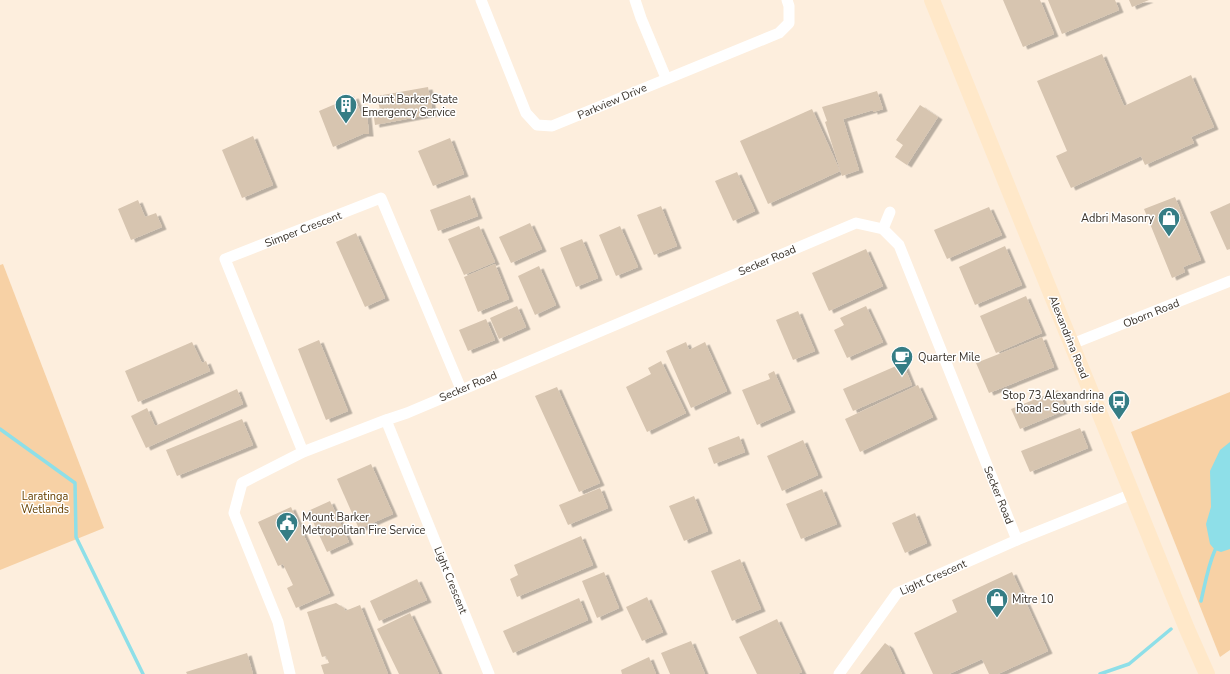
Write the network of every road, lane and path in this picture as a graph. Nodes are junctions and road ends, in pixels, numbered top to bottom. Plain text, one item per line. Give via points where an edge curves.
1 (480, 0) edge
2 (635, 0) edge
3 (787, 0) edge
4 (932, 0) edge
5 (666, 78) junction
6 (890, 212) dead end
7 (883, 229) junction
8 (1230, 281) edge
9 (1072, 344) junction
10 (461, 389) junction
11 (386, 420) junction
12 (303, 452) junction
13 (1132, 494) junction
14 (1017, 540) junction
15 (290, 674) edge
16 (489, 674) edge
17 (839, 674) edge
18 (1207, 674) edge

1 - 5 street, Parkview Drive via 526,113 537,126 552,126
2 - 5 street
3 - 5 street, Parkview Drive via 789,23 779,33
4 - 9 main road, Alexandrina Road
6 - 7 street
7 - 10 street, Secker Road via 856,223
7 - 14 street, Secker Road via 899,245
8 - 9 street, Oborn Road
9 - 13 main road, Alexandrina Road
10 - 11 street, Secker Road
10 - 12 street, Simper Crescent via 380,198 225,259
11 - 12 street, Secker Road
11 - 16 street, Light Crescent
12 - 15 street, Secker Road via 242,483 234,514 278,622
13 - 14 street
13 - 18 main road, Alexandrina Road
14 - 17 street, Light Crescent via 897,593

